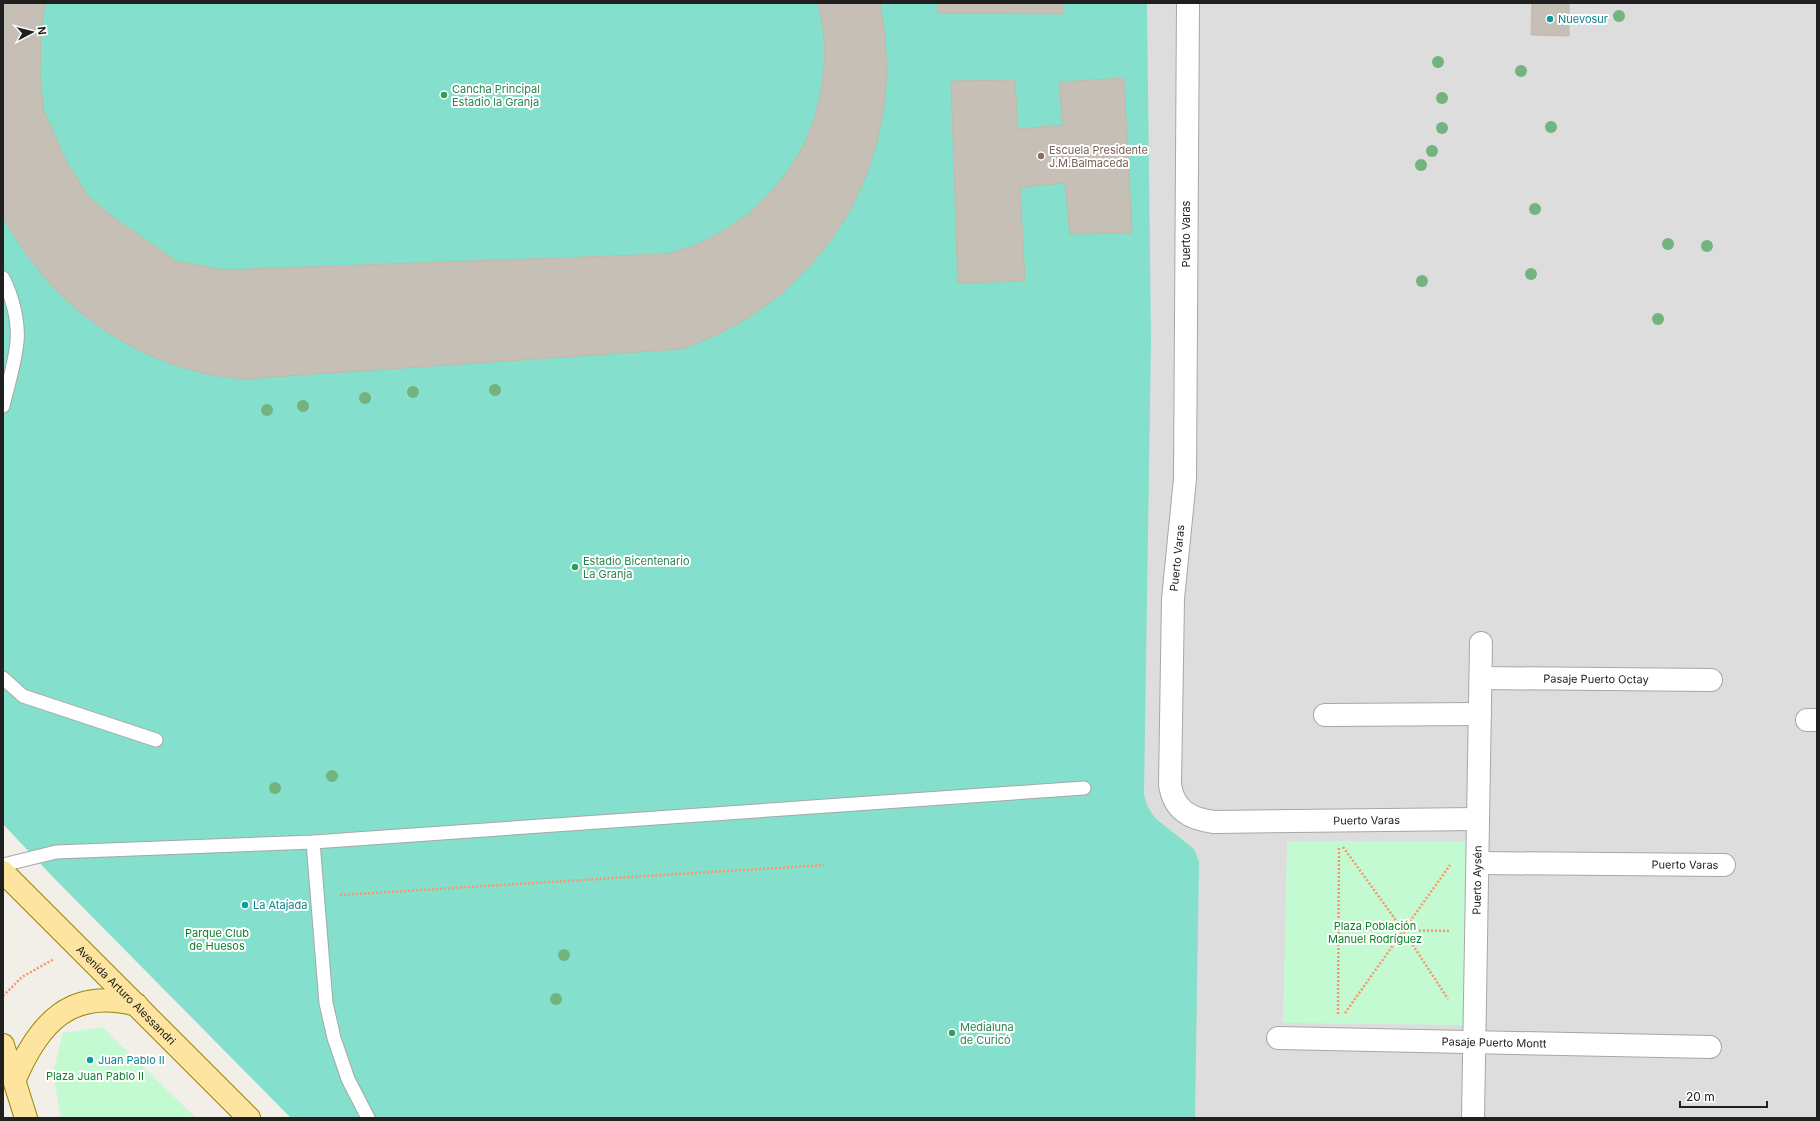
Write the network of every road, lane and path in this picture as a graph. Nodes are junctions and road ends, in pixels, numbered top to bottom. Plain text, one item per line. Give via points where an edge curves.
1 (1188, 3) edge
2 (3, 278) edge
3 (3, 406) edge
4 (1481, 643) dead end
5 (3, 678) edge
6 (1481, 678) junction
7 (1711, 680) dead end
8 (1480, 714) junction
9 (1325, 716) dead end
10 (156, 740) dead end
11 (1084, 788) dead end
12 (1478, 819) junction
13 (313, 842) junction
14 (1453, 860) dead end
15 (1478, 863) junction
16 (3, 865) edge
17 (824, 865) dead end
18 (1724, 865) dead end
19 (3, 872) edge
20 (317, 897) junction
21 (1339, 929) junction
22 (1403, 930) junction
23 (1476, 932) junction
24 (1448, 1000) dead end
25 (137, 1005) junction
26 (1338, 1031) junction
27 (1278, 1038) dead end
28 (1475, 1042) junction
29 (3, 1045) edge
30 (1710, 1047) dead end
31 (15, 1079) junction
32 (26, 1118) edge
33 (249, 1118) edge
34 (368, 1118) edge
35 (1473, 1118) edge

1 - 12 street, Puerto Varas via 1185,479 1173,599 1171,794 1180,810 1190,817 1214,822
2 - 3 lane via 12,302 17,342
4 - 6 street, Puerto Aysén
5 - 10 lane via 23,696
6 - 7 street, Pasaje Puerto Octay
6 - 8 street, Puerto Aysén
8 - 9 street
8 - 12 street, Puerto Aysén
11 - 13 lane
12 - 15 street, Puerto Aysén
13 - 16 lane via 56,852
13 - 20 lane
14 - 22 path
15 - 18 street, Puerto Varas
15 - 23 street, Puerto Aysén
17 - 20 path
19 - 25 main road, Avenida Arturo Alessandri
20 - 34 lane via 326,1003 334,1038 348,1080
21 - 22 path
21 - 22 path via 1339,841
21 - 26 path
22 - 23 path
22 - 24 path
22 - 26 path
23 - 28 street, Puerto Aysén
25 - 31 main road via 108,1000 86,1003 66,1010 31,1044
25 - 33 main road, Avenida Arturo Alessandri
26 - 27 street, Pasaje Puerto Montt
26 - 28 street, Pasaje Puerto Montt
28 - 30 street, Pasaje Puerto Montt
28 - 35 street, Puerto Aysén
29 - 31 main road
31 - 32 main road

